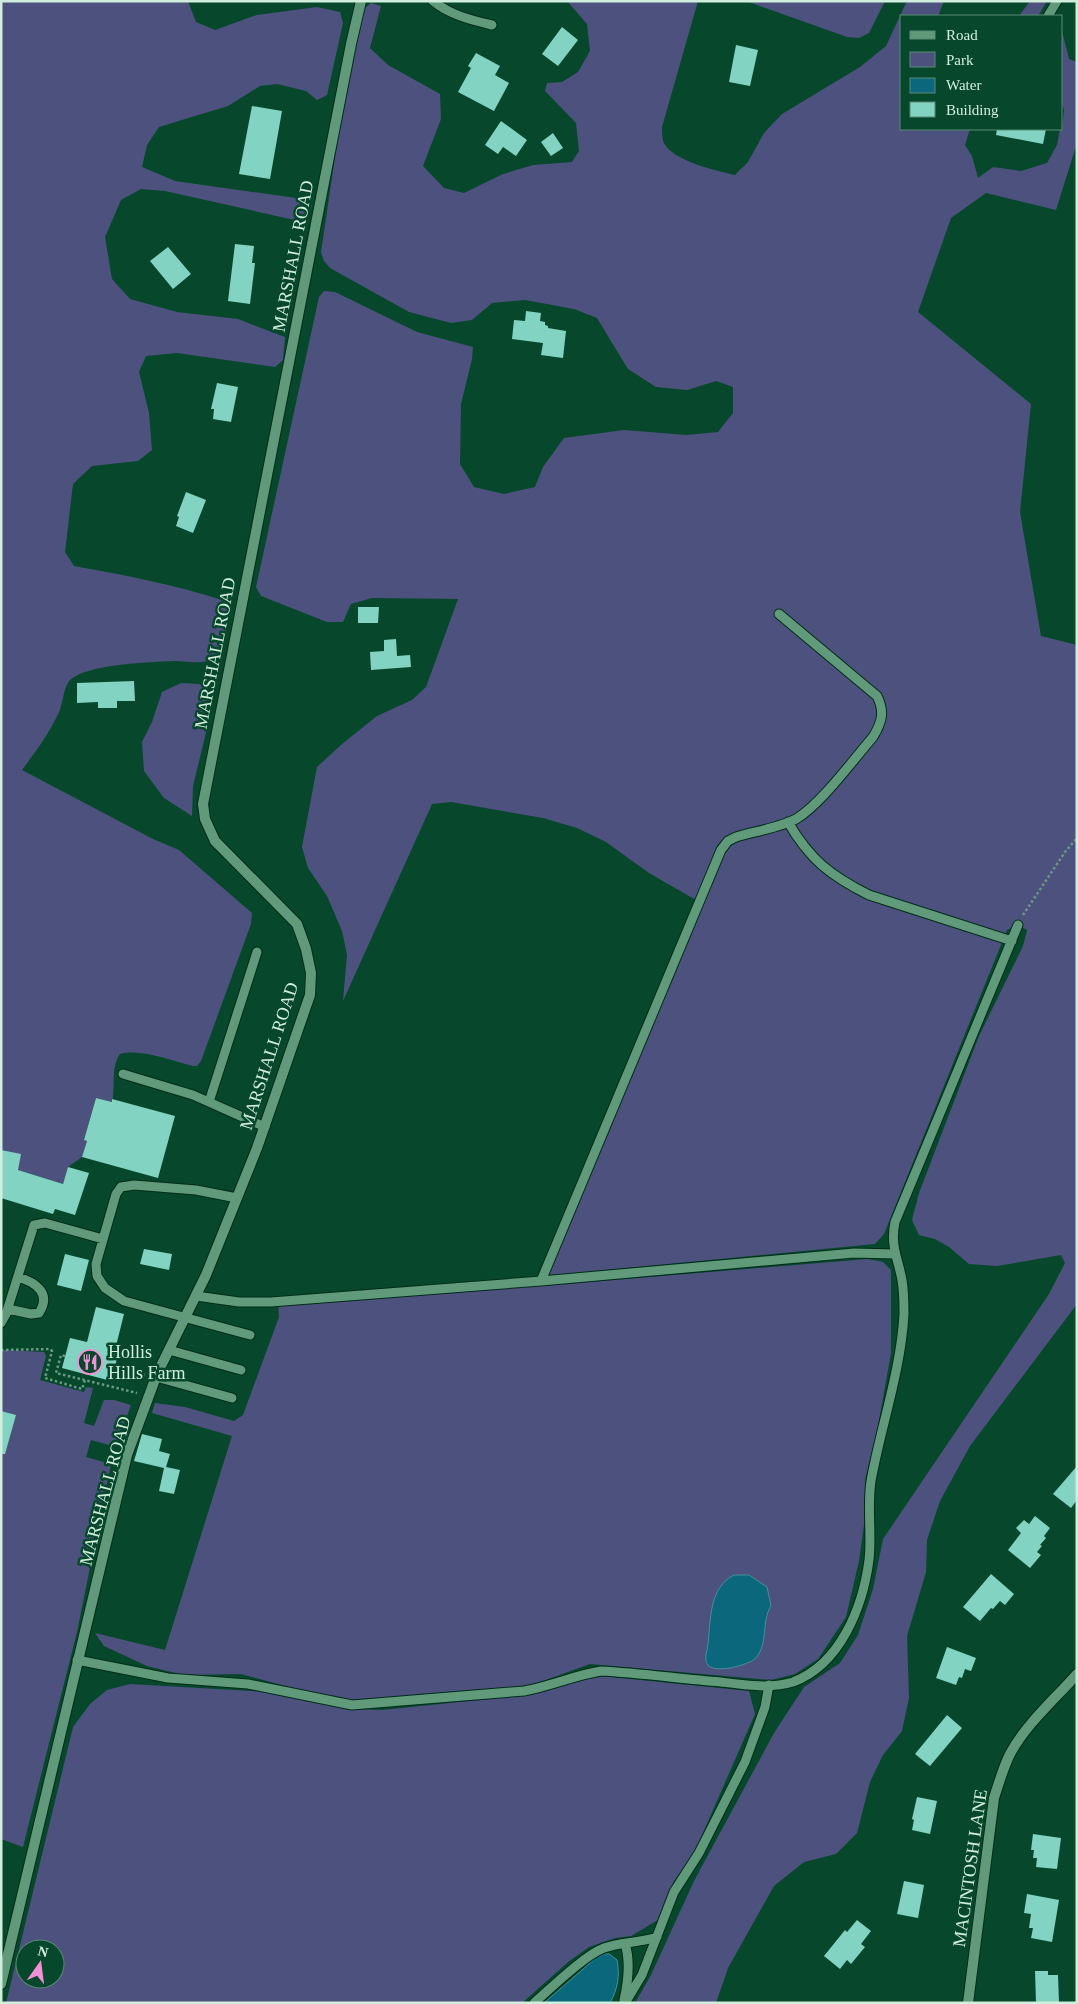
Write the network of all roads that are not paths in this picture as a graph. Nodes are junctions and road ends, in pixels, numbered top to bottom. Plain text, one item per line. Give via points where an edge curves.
1 (361, 1) edge
2 (433, 1) edge
3 (1057, 1) edge
4 (1049, 15) edge
5 (492, 25) dead end
6 (779, 614) dead end
7 (788, 822) junction
8 (1018, 925) road end
9 (1012, 940) junction
10 (257, 952) dead end
11 (123, 1074) dead end
12 (209, 1102) junction
13 (265, 1127) junction
14 (237, 1198) junction
15 (103, 1239) junction
16 (895, 1254) junction
17 (18, 1277) junction
18 (541, 1281) junction
19 (196, 1296) junction
20 (8, 1309) junction
21 (186, 1316) junction
22 (1, 1323) edge
23 (250, 1335) dead end
24 (169, 1350) junction
25 (241, 1370) dead end
26 (156, 1377) junction
27 (232, 1398) dead end
28 (77, 1660) junction
29 (1077, 1674) edge
30 (768, 1685) junction
31 (657, 1937) junction
32 (625, 1944) junction
33 (1, 1984) edge
34 (534, 2003) edge
35 (624, 2003) edge
36 (968, 2003) edge

1 - 13 street, MARSHALL ROAD via 203,804 205,819 215,841 297,924 311,973 310,995
2 - 5 lane via 443,10
3 - 4 lane
6 - 7 lane via 877,696 882,709 880,726 873,737 818,800
7 - 9 lane via 819,864 848,884 876,897
7 - 18 lane via 736,837 721,850
8 - 9 lane
9 - 16 lane via 899,1212 892,1240
10 - 12 lane
11 - 12 lane
12 - 13 lane
13 - 14 street, MARSHALL ROAD
14 - 15 lane via 196,1190 134,1185 121,1187
14 - 19 street, MARSHALL ROAD
15 - 17 lane via 45,1223 34,1225
15 - 21 lane via 96,1270 105,1288 124,1301
16 - 18 lane via 854,1253
16 - 30 lane via 902,1280 904,1317 871,1483 869,1560 860,1599 837,1648 820,1665 792,1682
17 - 20 lane
17 - 20 lane via 37,1285 44,1301 42,1308 39,1313 31,1314
18 - 19 lane via 271,1302 239,1302
19 - 21 street, MARSHALL ROAD
20 - 22 lane
21 - 23 lane
21 - 24 street, MARSHALL ROAD
24 - 25 lane
24 - 26 street, MARSHALL ROAD
26 - 27 lane
26 - 28 street, MARSHALL ROAD via 127,1455
28 - 30 lane via 168,1678 268,1687 352,1705 524,1691 601,1671
28 - 33 street, MARSHALL ROAD
29 - 36 street, MACINTOSH LANE via 1020,1738 999,1780
30 - 31 lane via 765,1707 745,1762 699,1854 674,1892
31 - 32 lane
31 - 35 lane via 642,1975
32 - 34 lane via 593,1953
32 - 35 lane via 628,1970

